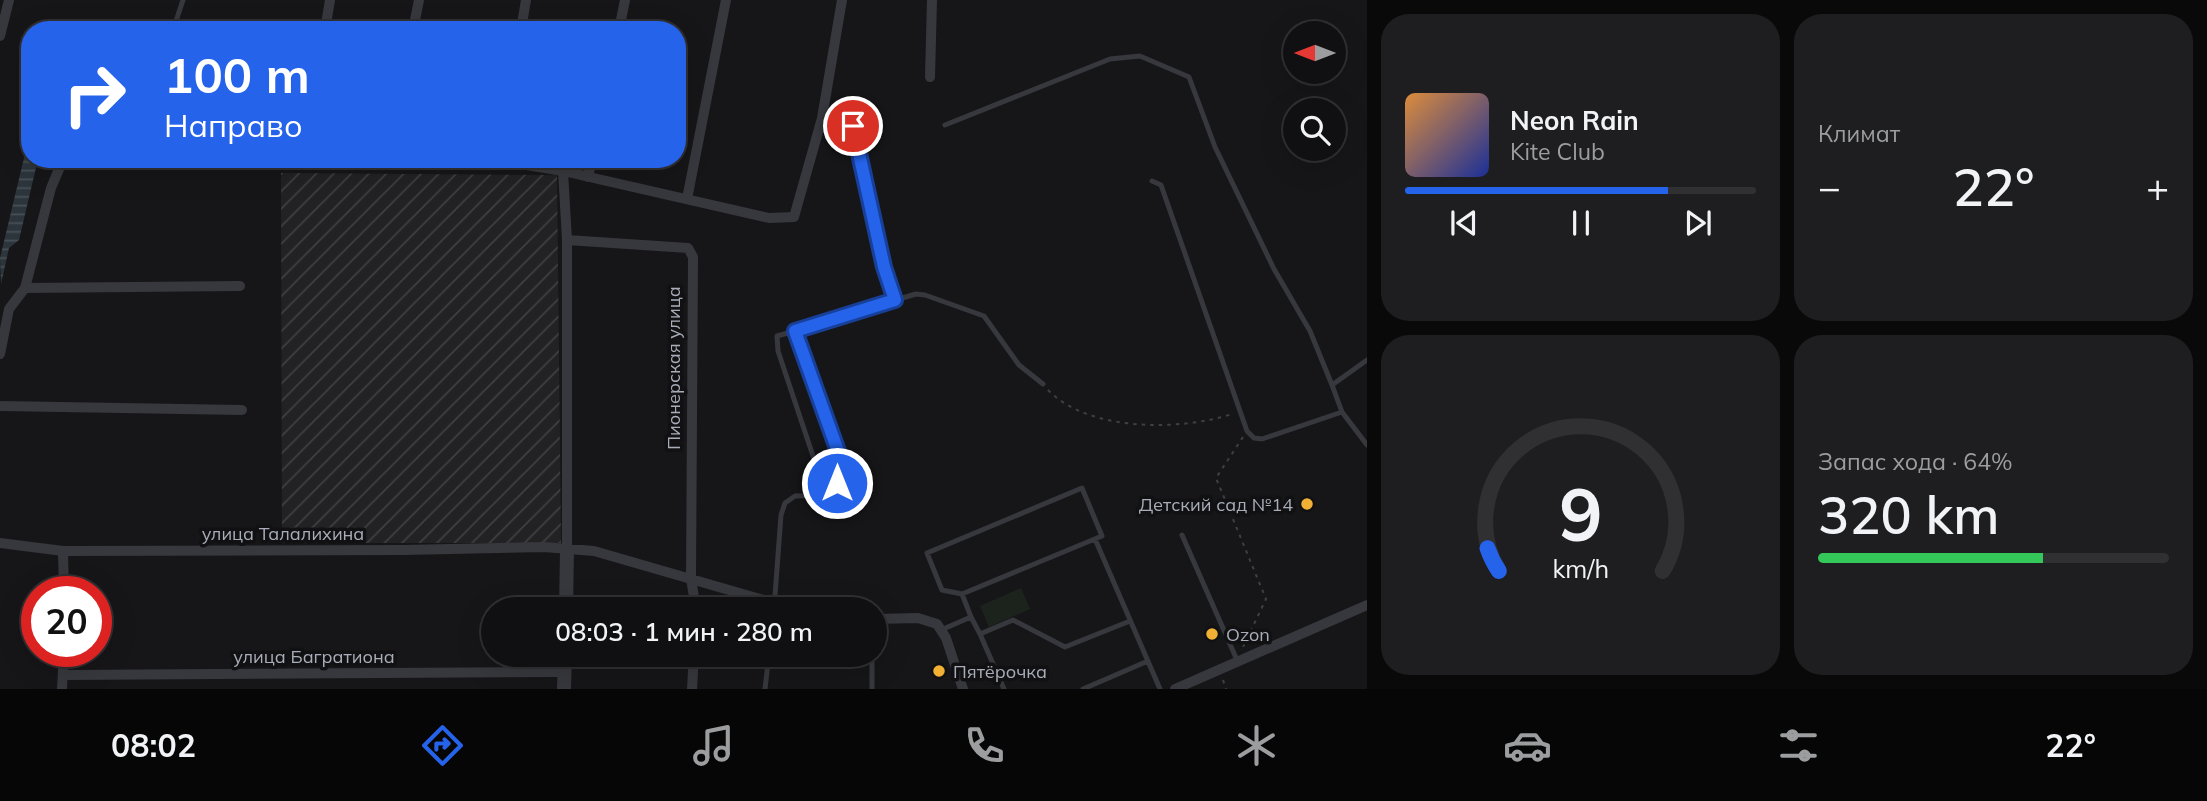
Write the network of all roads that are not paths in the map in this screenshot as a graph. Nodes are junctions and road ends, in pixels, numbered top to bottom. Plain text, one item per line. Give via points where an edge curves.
1 (9, 0) edge
2 (183, 0) edge
3 (330, 0) edge
4 (419, 0) edge
5 (526, 0) edge
6 (625, 0) edge
7 (726, 0) edge
8 (842, 0) edge
9 (932, 0) edge
10 (3, 15) edge
11 (176, 21) edge
12 (326, 21) edge
13 (416, 21) edge
14 (522, 21) edge
15 (621, 21) edge
16 (0, 36) edge
17 (930, 77) dead end
18 (822, 118) junction
19 (945, 125) dead end
20 (61, 168) edge
21 (544, 168) edge
22 (590, 168) edge
23 (563, 171) junction
24 (588, 177) junction
25 (1152, 181) dead end
26 (687, 199) junction
27 (567, 240) junction
28 (240, 286) dead end
29 (24, 288) junction
30 (895, 300) junction
31 (795, 331) junction
32 (0, 354) edge
33 (1367, 360) edge
34 (1043, 384) road end
35 (1332, 385) junction
36 (0, 406) edge
37 (242, 410) dead end
38 (1342, 412) junction
39 (1367, 445) edge
40 (837, 469) junction
41 (837, 494) junction
42 (858, 494) dead end
43 (1182, 535) dead end
44 (1095, 539) junction
45 (0, 543) edge
46 (568, 549) junction
47 (63, 551) junction
48 (64, 576) edge
49 (691, 579) junction
50 (962, 594) junction
51 (566, 597) edge
52 (694, 597) edge
53 (746, 597) edge
54 (775, 597) edge
55 (1367, 605) edge
56 (971, 617) junction
57 (887, 619) edge
58 (1130, 621) junction
59 (941, 630) junction
60 (980, 634) junction
61 (1237, 660) junction
62 (1147, 661) junction
63 (64, 667) edge
64 (564, 667) edge
65 (693, 667) edge
66 (768, 667) edge
67 (872, 667) edge
68 (564, 672) junction
69 (64, 674) junction
70 (62, 689) edge
71 (564, 689) edge
72 (692, 689) edge
73 (765, 689) edge
74 (872, 689) edge
75 (963, 689) edge
76 (1004, 689) edge
77 (1083, 689) edge
78 (1160, 689) edge
79 (1175, 689) edge

1 - 10 street
2 - 11 lane
3 - 12 street
4 - 13 street
5 - 14 street
6 - 15 street
7 - 26 street
8 - 18 street
9 - 17 street
10 - 16 street
18 - 26 street via 794,217 769,218
18 - 30 street via 853,126
19 - 35 lane via 1110,59 1140,56 1189,77 1215,147 1273,268 1310,331
20 - 29 street
21 - 23 street
22 - 24 street
23 - 24 street
23 - 27 street
24 - 26 street
25 - 38 lane via 1161,186 1247,430 1262,439
27 - 46 street
27 - 49 street, Пионерская улица via 688,248 693,257
28 - 29 street
29 - 32 street via 9,309
30 - 31 lane
30 - 34 lane via 925,295 984,316 1019,365
31 - 40 lane via 834,435
31 - 40 lane via 778,336 788,385 816,466
33 - 35 lane
35 - 38 lane
36 - 37 street
38 - 39 lane
40 - 41 lane
41 - 42 lane
41 - 54 lane via 795,496 785,503
43 - 61 lane
44 - 50 lane
44 - 50 lane via 1102,536 1082,488 926,553 942,590
44 - 58 lane
45 - 47 street, улица Талалихина
46 - 47 street, улица Талалихина
46 - 49 street, улица Талалихина via 594,551
46 - 51 street
47 - 48 street
49 - 52 street, Пионерская улица
49 - 53 street, улица Талалихина
50 - 56 lane
55 - 61 street
56 - 59 lane
56 - 60 lane
57 - 59 street via 918,618
58 - 60 lane via 1065,647 1013,620
58 - 62 lane
59 - 75 street
60 - 76 lane
61 - 79 street
62 - 77 lane
62 - 78 lane
63 - 69 street
64 - 68 street
65 - 72 street
66 - 73 lane
67 - 74 lane
68 - 69 street, улица Багратиона
68 - 71 street
69 - 70 street

